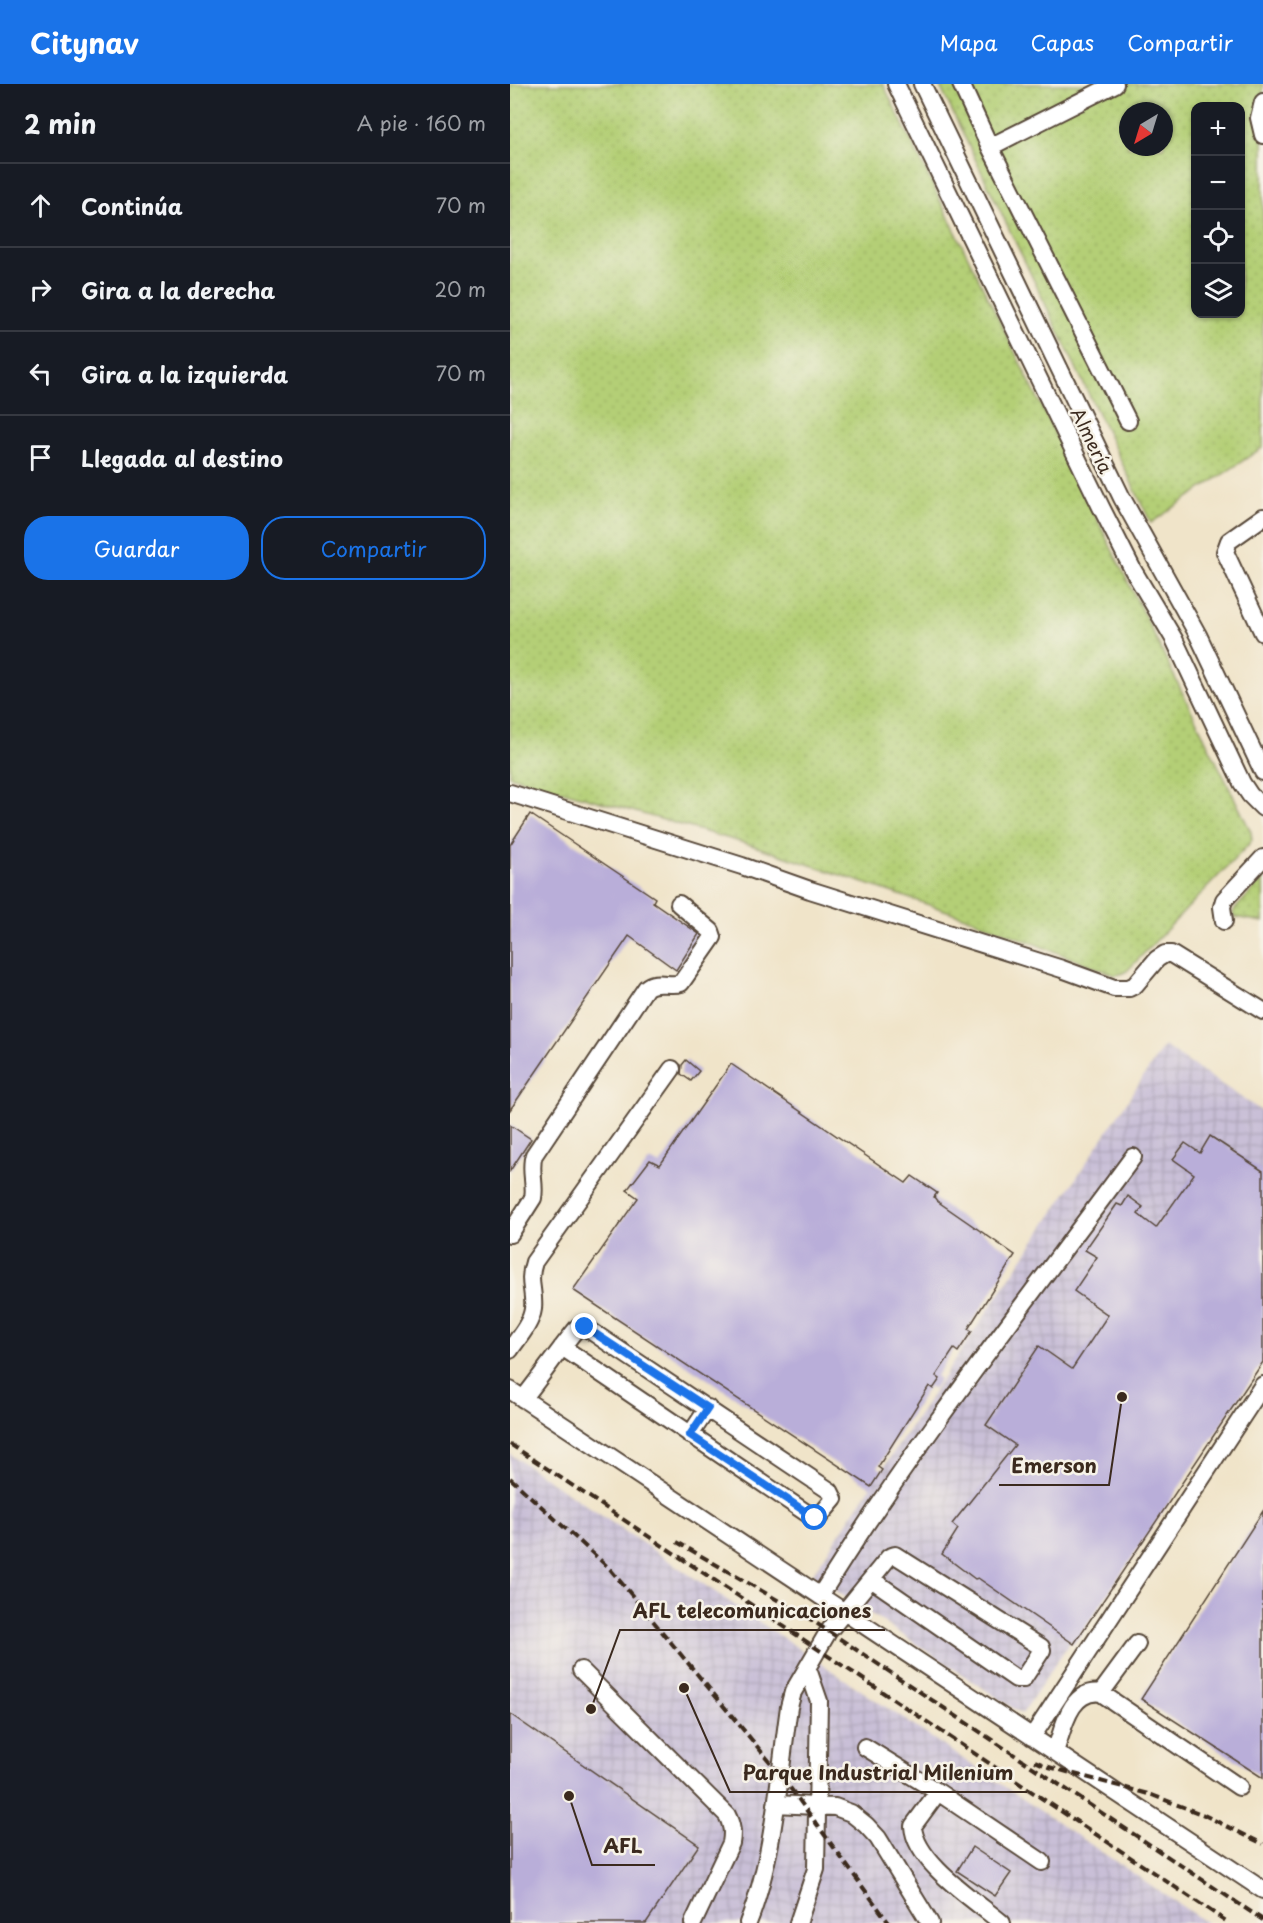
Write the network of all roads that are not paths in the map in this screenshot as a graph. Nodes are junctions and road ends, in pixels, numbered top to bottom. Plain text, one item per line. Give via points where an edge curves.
1 (896, 84) edge
2 (922, 84) edge
3 (961, 84) edge
4 (1115, 84) edge
5 (1263, 102) edge
6 (1263, 135) edge
7 (990, 147) junction
8 (1011, 269) junction
9 (989, 278) junction
10 (1128, 421) dead end
11 (1122, 498) junction
12 (1101, 507) junction
13 (1263, 517) edge
14 (1263, 633) edge
15 (1263, 772) edge
16 (510, 793) edge
17 (1263, 808) edge
18 (1263, 858) edge
19 (679, 904) dead end
20 (1224, 921) dead end
21 (1263, 1011) edge
22 (672, 1069) dead end
23 (1133, 1157) dead end
24 (510, 1234) edge
25 (562, 1347) junction
26 (510, 1350) edge
27 (1263, 1385) edge
28 (517, 1394) edge
29 (708, 1408) junction
30 (690, 1435) junction
31 (871, 1579) junction
32 (820, 1596) junction
33 (843, 1612) junction
34 (1137, 1644) dead end
35 (808, 1669) junction
36 (581, 1670) dead end
37 (1101, 1693) junction
38 (1032, 1737) junction
39 (865, 1747) dead end
40 (1055, 1752) junction
41 (1239, 1787) dead end
42 (938, 1792) junction
43 (776, 1804) junction
44 (817, 1804) junction
45 (1042, 1862) dead end
46 (1263, 1890) edge
47 (693, 1923) edge
48 (748, 1923) edge
49 (798, 1923) edge
50 (930, 1923) edge
51 (1002, 1923) edge

1 - 9 street, Almería
2 - 8 street, Almería
3 - 7 street
4 - 7 street
5 - 6 street via 1259,118
7 - 10 street
8 - 9 street
8 - 11 street, Almería
9 - 12 street, Almería
11 - 12 street
11 - 15 street, Almería via 1198,635
12 - 17 street, Almería via 1174,639 1242,783
13 - 14 street via 1226,546 1226,559
16 - 21 street via 1114,988 1135,985 1157,959 1171,954
18 - 20 street via 1224,900
19 - 24 street via 713,937 681,982 653,983 646,988 534,1155 533,1198
22 - 26 street via 534,1262 530,1280 531,1319
23 - 32 street via 900,1473
25 - 28 street
25 - 29 street via 578,1327 585,1327
25 - 30 street
27 - 38 street
28 - 32 street
29 - 30 street
29 - 30 street via 831,1491 832,1502 819,1516 811,1516
31 - 31 street via 888,1557 895,1555 1042,1650 1024,1677 1016,1679
31 - 33 street
32 - 33 street
33 - 35 street
33 - 38 street
34 - 37 street
35 - 43 street via 793,1692 789,1707
35 - 44 street via 819,1701
36 - 47 street via 732,1825 731,1843
37 - 40 street via 1084,1694 1078,1699
37 - 41 street
38 - 40 street
39 - 42 street
40 - 46 street
42 - 45 street
42 - 51 street via 913,1826 914,1834 939,1872
43 - 44 street
43 - 48 street via 763,1873
44 - 49 street via 816,1869
44 - 50 street via 843,1810 866,1825

